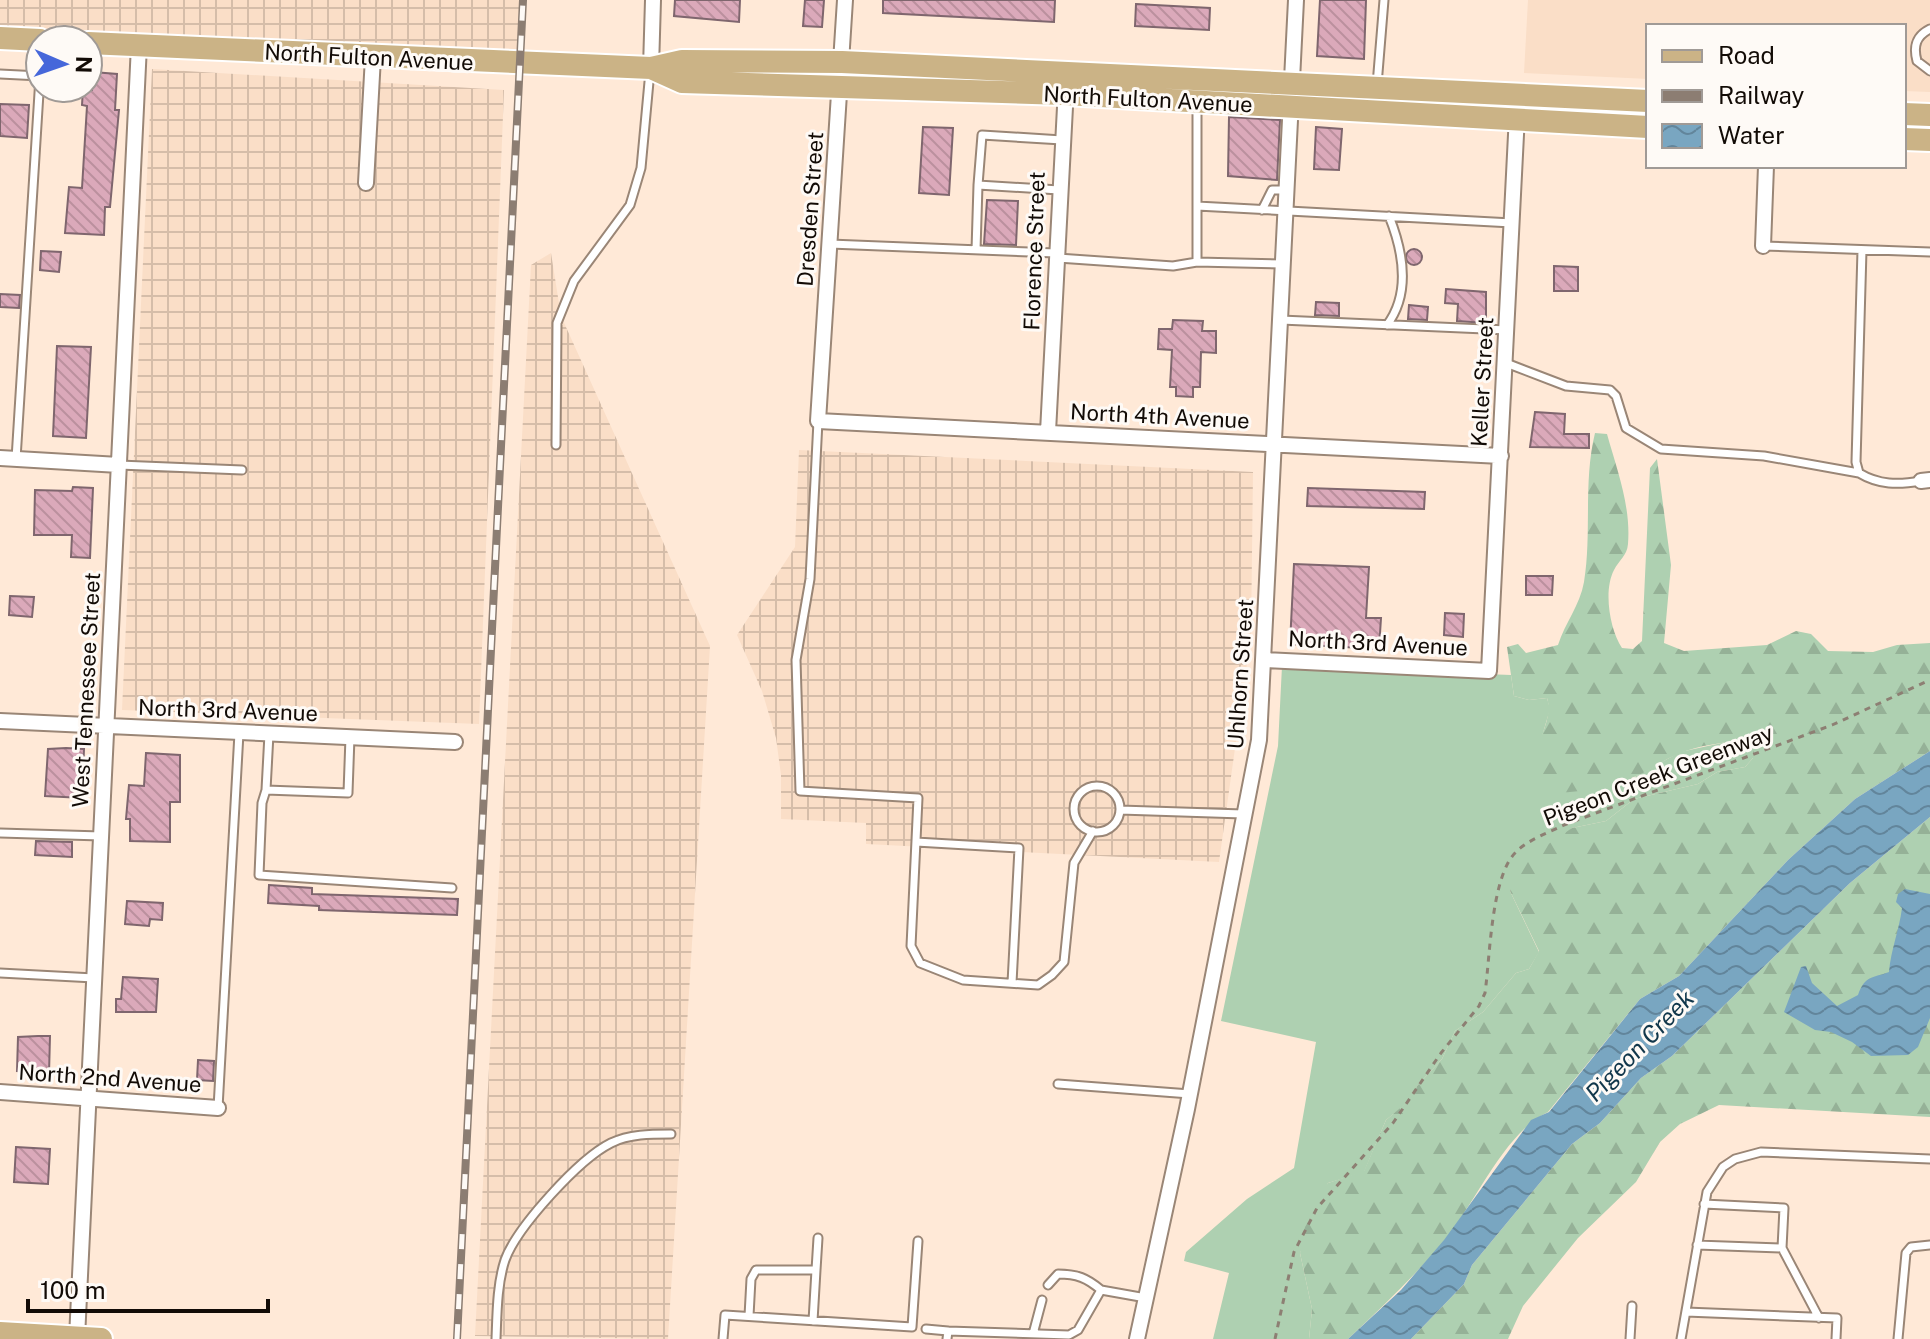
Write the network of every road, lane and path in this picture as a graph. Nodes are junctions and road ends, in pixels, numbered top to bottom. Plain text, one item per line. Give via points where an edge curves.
1 (653, 0) edge
2 (845, 0) edge
3 (1296, 0) edge
4 (1384, 0) edge
5 (1930, 29) edge
6 (0, 39) edge
7 (24, 40) edge
8 (104, 44) edge
9 (139, 45) junction
10 (373, 57) junction
11 (651, 68) junction
12 (1930, 71) edge
13 (0, 74) edge
14 (841, 74) junction
15 (24, 75) edge
16 (1066, 84) junction
17 (1377, 88) junction
18 (1291, 95) junction
19 (1518, 95) junction
20 (1646, 101) edge
21 (1197, 102) junction
22 (38, 104) edge
23 (1906, 114) edge
24 (1930, 115) edge
25 (1517, 120) junction
26 (1646, 127) edge
27 (1906, 139) edge
28 (1062, 140) junction
29 (1930, 140) edge
30 (1766, 168) edge
31 (366, 183) dead end
32 (978, 185) junction
33 (1059, 190) junction
34 (1288, 190) junction
35 (1197, 206) junction
36 (1262, 210) junction
37 (1286, 211) junction
38 (1389, 216) junction
39 (1512, 223) junction
40 (830, 244) junction
41 (1763, 246) joint
42 (976, 250) junction
43 (1862, 250) junction
44 (1930, 252) edge
45 (1056, 256) junction
46 (1197, 262) junction
47 (1283, 264) junction
48 (1281, 320) junction
49 (1387, 325) junction
50 (1507, 330) junction
51 (1506, 363) junction
52 (818, 421) junction
53 (1048, 432) junction
54 (556, 445) dead end
55 (1276, 445) junction
56 (1501, 456) junction
57 (0, 458) edge
58 (16, 459) junction
59 (119, 465) junction
60 (242, 470) dead end
61 (1859, 473) junction
62 (1926, 480) edge
63 (1265, 660) junction
64 (1489, 671) joint
65 (1930, 680) edge
66 (0, 721) edge
67 (106, 727) junction
68 (239, 733) junction
69 (269, 734) junction
70 (350, 737) junction
71 (455, 742) dead end
72 (266, 790) junction
73 (1120, 810) junction
74 (1246, 814) junction
75 (1093, 831) junction
76 (0, 833) edge
77 (101, 836) junction
78 (916, 842) junction
79 (452, 888) dead end
80 (0, 973) edge
81 (94, 978) junction
82 (1012, 983) junction
83 (1058, 1084) dead end
84 (0, 1092) edge
85 (1190, 1094) junction
86 (88, 1098) junction
87 (218, 1108) joint
88 (671, 1134) dead end
89 (1930, 1159) edge
90 (1704, 1204) junction
91 (818, 1238) dead end
92 (918, 1241) dead end
93 (1697, 1245) junction
94 (1930, 1245) edge
95 (1782, 1248) junction
96 (816, 1270) junction
97 (1048, 1285) dead end
98 (1101, 1290) junction
99 (1146, 1298) junction
100 (1042, 1300) dead end
101 (1632, 1306) dead end
102 (1686, 1312) junction
103 (749, 1316) junction
104 (1819, 1318) junction
105 (813, 1321) junction
106 (926, 1329) dead end
107 (0, 1333) edge
108 (1033, 1334) junction
109 (948, 1335) edge
110 (77, 1338) edge
111 (101, 1339) edge
112 (496, 1339) edge
113 (723, 1339) edge
114 (1137, 1339) edge
115 (1275, 1339) edge
116 (1630, 1339) edge
117 (1681, 1339) edge
118 (1836, 1339) edge
119 (1898, 1339) edge

1 - 11 street
2 - 14 street, Dresden Street
3 - 18 street, Uhlhorn Street
4 - 17 lane
5 - 12 lane via 1915,46 1917,61
6 - 7 main road
8 - 9 main road, North Fulton Avenue
9 - 10 main road, North Fulton Avenue
9 - 59 street, West Tennessee Street
10 - 11 main road, North Fulton Avenue
10 - 31 street
11 - 14 main road, North Fulton Avenue via 682,61
11 - 54 lane via 641,168 630,205 574,281 557,323
13 - 15 lane
14 - 16 main road, North Fulton Avenue
14 - 40 street, Dresden Street
16 - 18 main road, North Fulton Avenue
16 - 21 main road, North Fulton Avenue
16 - 28 street, Florence Street
17 - 18 main road, North Fulton Avenue
17 - 19 main road, North Fulton Avenue
18 - 21 main road, North Fulton Avenue
18 - 25 main road, North Fulton Avenue
18 - 34 street, Uhlhorn Street
19 - 20 main road, North Fulton Avenue
19 - 25 street, Keller Street
21 - 35 lane
22 - 58 lane
23 - 24 main road
25 - 26 main road, North Fulton Avenue
25 - 39 street, Keller Street
27 - 29 main road
28 - 32 lane via 982,135
28 - 33 street, Florence Street
30 - 41 street
32 - 33 lane
32 - 42 lane
33 - 45 street, Florence Street
34 - 36 lane via 1272,190
34 - 37 street, Uhlhorn Street
35 - 36 lane
35 - 46 lane
36 - 37 lane
37 - 38 lane
37 - 47 street, Uhlhorn Street
38 - 39 lane
38 - 49 lane via 1400,243 1401,302
39 - 50 street, Keller Street
40 - 42 lane
40 - 52 street, Dresden Street
41 - 43 lane
42 - 45 lane
43 - 44 lane
43 - 61 lane
45 - 46 lane via 1173,266
45 - 53 street, Florence Street
46 - 47 lane
47 - 48 street, Uhlhorn Street
48 - 49 lane
48 - 55 street, Uhlhorn Street
49 - 50 lane
50 - 51 street, Keller Street
51 - 56 street, Keller Street
51 - 61 lane via 1566,386 1610,390 1626,428 1661,449 1764,456
52 - 53 street, North 4th Avenue
52 - 78 lane via 810,579 796,660 800,791 918,798
53 - 55 street, North 4th Avenue
55 - 56 street, North 4th Avenue
55 - 63 street, Uhlhorn Street
56 - 64 street, Keller Street
57 - 58 street
58 - 59 street
59 - 60 lane
59 - 67 street, West Tennessee Street
61 - 62 lane via 1896,485
63 - 64 street, North 3rd Avenue
63 - 74 street, Uhlhorn Street
65 - 115 path, Pigeon Creek Greenway via 1832,725 1564,825 1512,856 1502,878 1479,1006 1393,1123 1317,1208 1294,1252
66 - 67 street, North 3rd Avenue
67 - 68 street, North 3rd Avenue
67 - 77 street, West Tennessee Street
68 - 69 street, North 3rd Avenue
68 - 87 lane
69 - 70 street, North 3rd Avenue
69 - 72 lane
70 - 71 street, North 3rd Avenue
70 - 72 lane via 348,793
72 - 79 lane via 259,875
73 - 74 lane
73 - 75 lane via 1112,826
73 - 75 lane via 1117,797 1106,788 1085,789 1076,800 1075,814
74 - 85 street, Uhlhorn Street
75 - 82 lane via 1074,863 1064,962 1038,985
76 - 77 lane
77 - 81 street, West Tennessee Street
78 - 82 lane via 911,946 920,963 963,980
78 - 82 lane via 1019,848
80 - 81 lane
81 - 86 street, West Tennessee Street
83 - 85 lane
84 - 86 street, North 2nd Avenue
85 - 99 street, Uhlhorn Street
86 - 87 street, North 2nd Avenue
86 - 110 street, West Tennessee Street
88 - 112 lane via 639,1134 610,1143 521,1227 505,1261
89 - 90 lane via 1750,1153 1723,1167
90 - 93 lane
90 - 95 lane via 1784,1208
91 - 96 lane
92 - 105 lane via 912,1327
93 - 95 lane
93 - 102 lane
94 - 119 lane via 1911,1247 1906,1253
95 - 104 lane
96 - 103 lane via 756,1270
96 - 105 lane
97 - 98 lane via 1058,1274 1072,1274
98 - 99 lane
98 - 108 lane via 1078,1330 1069,1335
99 - 114 street, Uhlhorn Street
100 - 108 lane
101 - 116 lane
102 - 104 lane
102 - 117 lane
103 - 105 lane
103 - 113 lane via 725,1315
104 - 118 lane via 1837,1318
106 - 109 lane
107 - 110 main road
108 - 109 lane
110 - 111 main road

